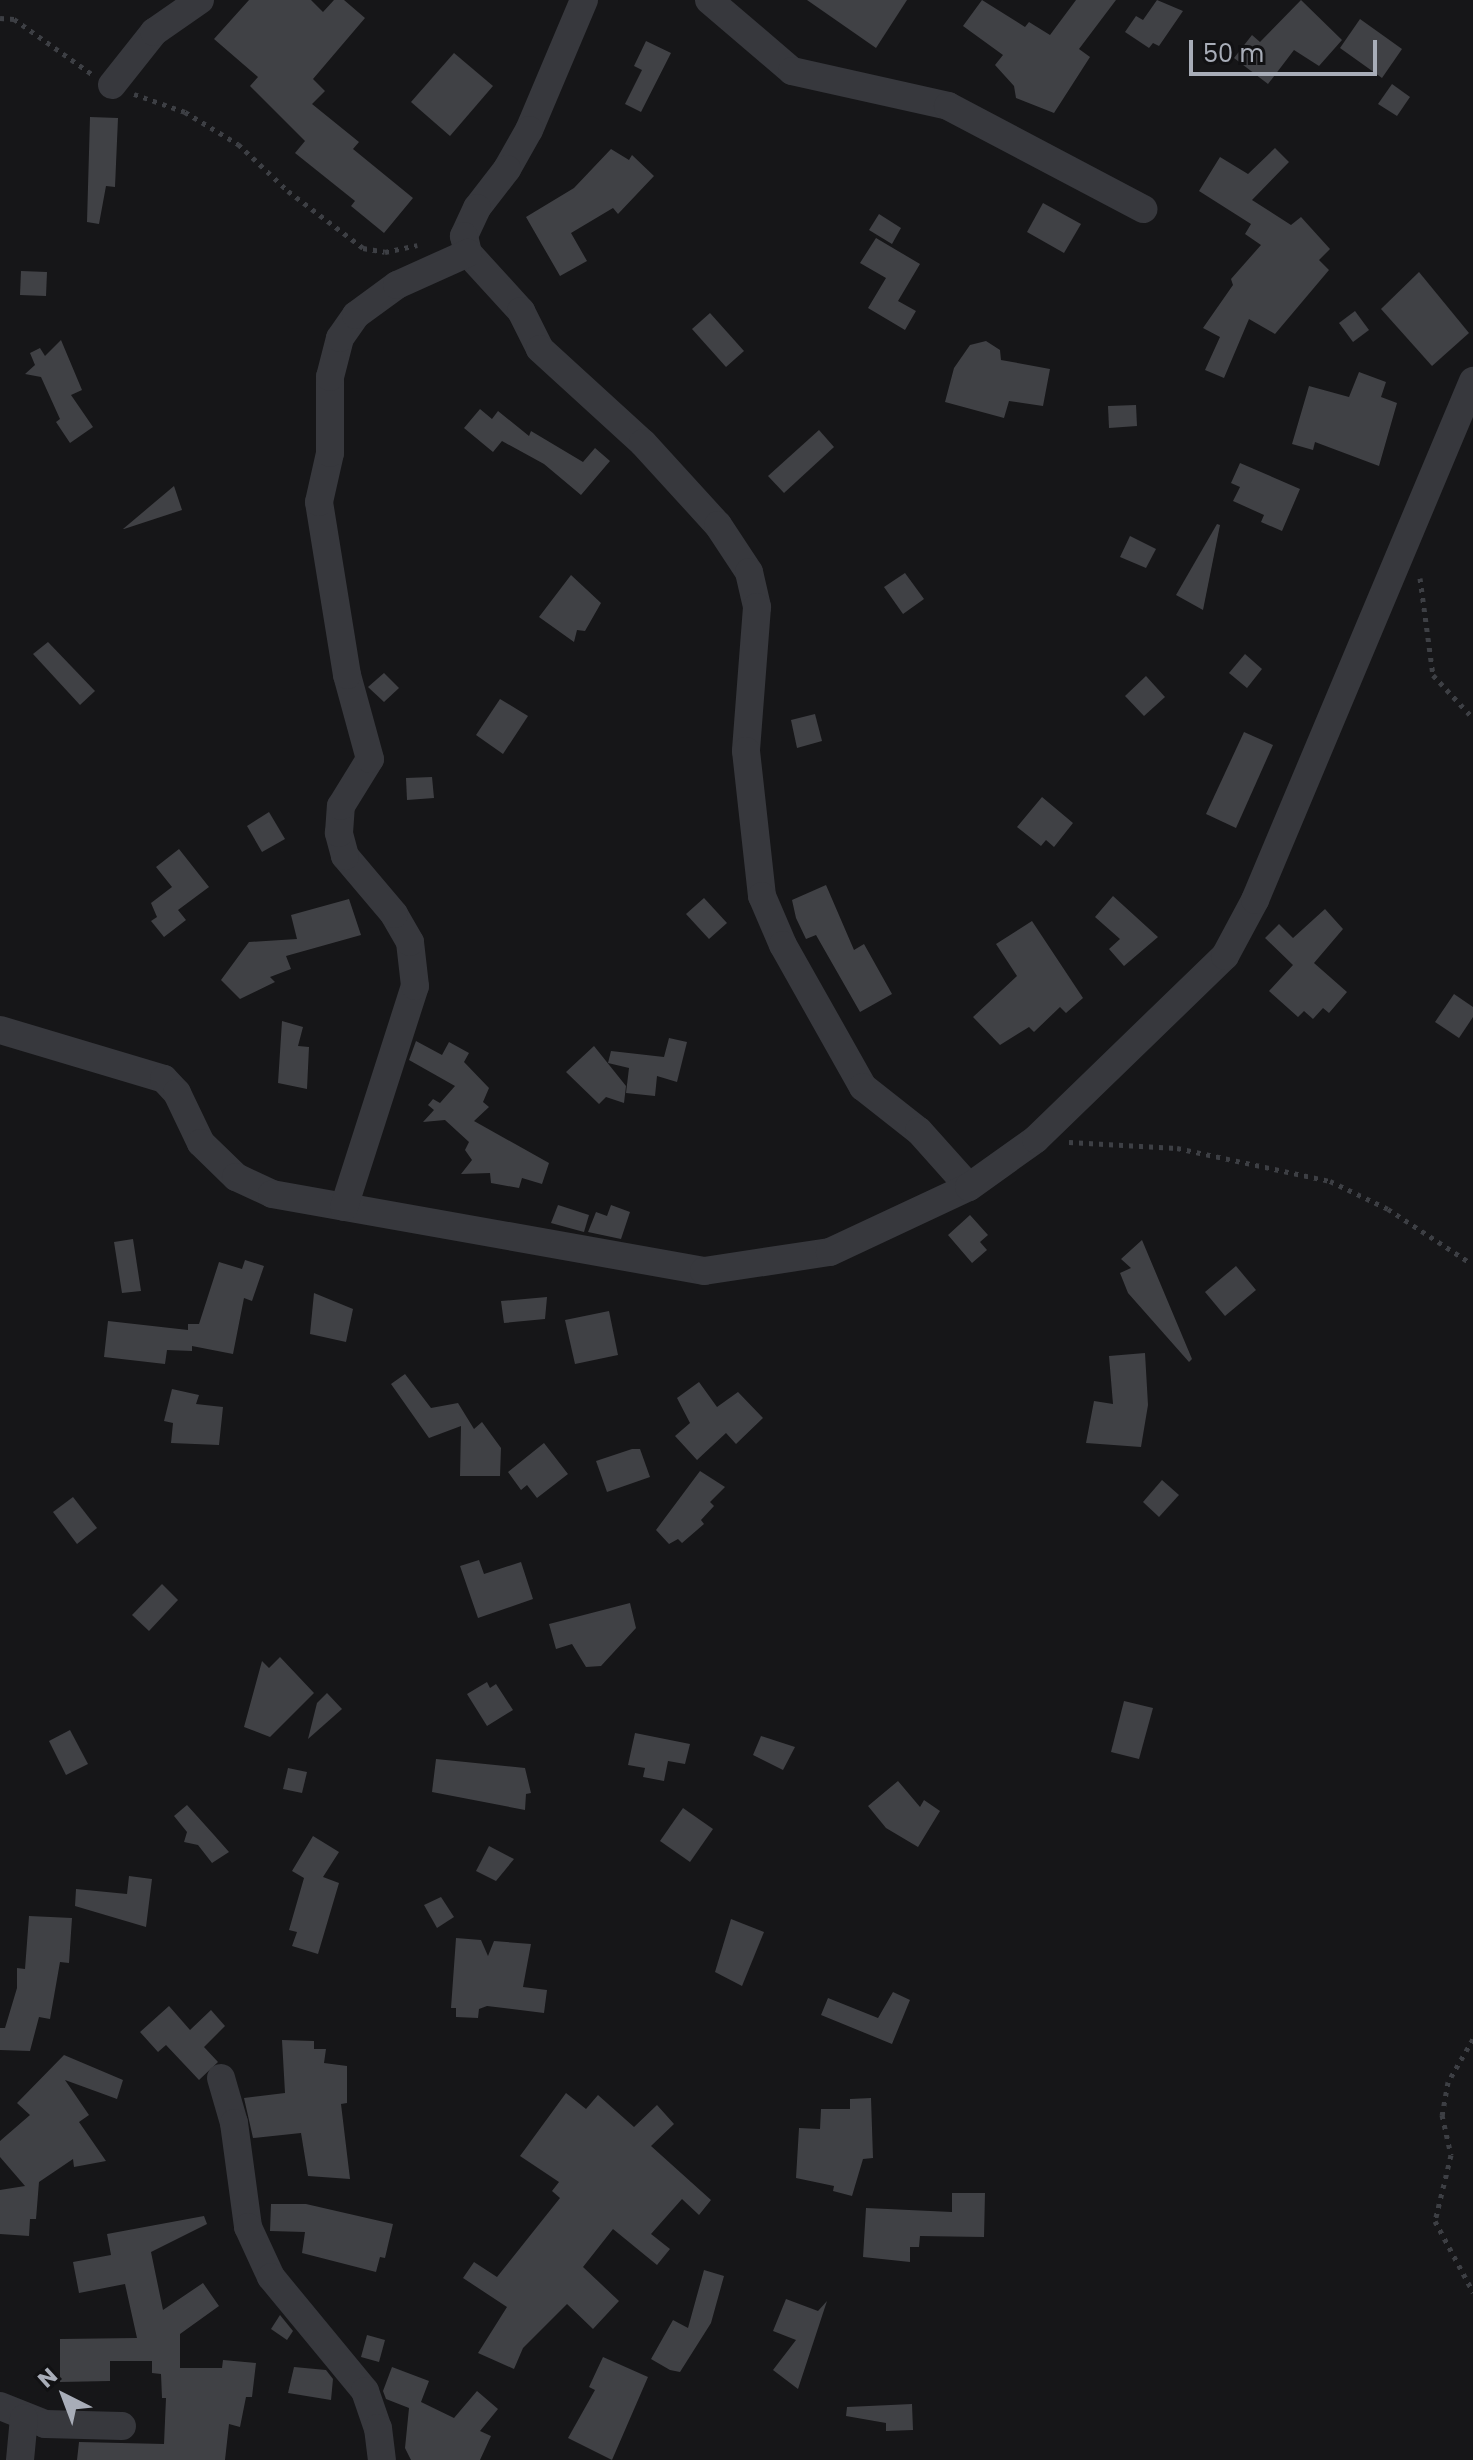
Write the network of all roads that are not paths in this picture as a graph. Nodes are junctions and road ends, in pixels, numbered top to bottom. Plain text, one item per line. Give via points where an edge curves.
1 (200, 0) edge
2 (584, 0) edge
3 (709, 0) edge
4 (112, 85) road end
5 (1143, 209) dead end
6 (466, 245) junction
7 (1473, 381) edge
8 (0, 1030) edge
9 (969, 1187) junction
10 (344, 1207) junction
11 (221, 2078) dead end
12 (12, 2412) edge
13 (122, 2426) dead end
14 (20, 2460) edge
15 (382, 2460) edge

1 - 4 street via 154,32
2 - 6 street via 529,130 477,208
3 - 5 street via 792,71 948,106
6 - 9 street via 521,311 540,349 643,443 718,525 749,572 757,607 746,751 762,896 783,945 863,1087 919,1131
6 - 10 street via 356,315 340,338 330,377 330,453 319,502 347,675 370,759 341,806 339,833 345,856 394,914 410,942 415,986
7 - 9 street via 1255,900 1225,956 1036,1139
8 - 10 street via 164,1079 177,1093 201,1143 236,1177 272,1194
9 - 10 street via 830,1252 704,1271
11 - 15 street via 234,2123 248,2227 271,2277 365,2391
12 - 13 street via 45,2424
12 - 14 street

